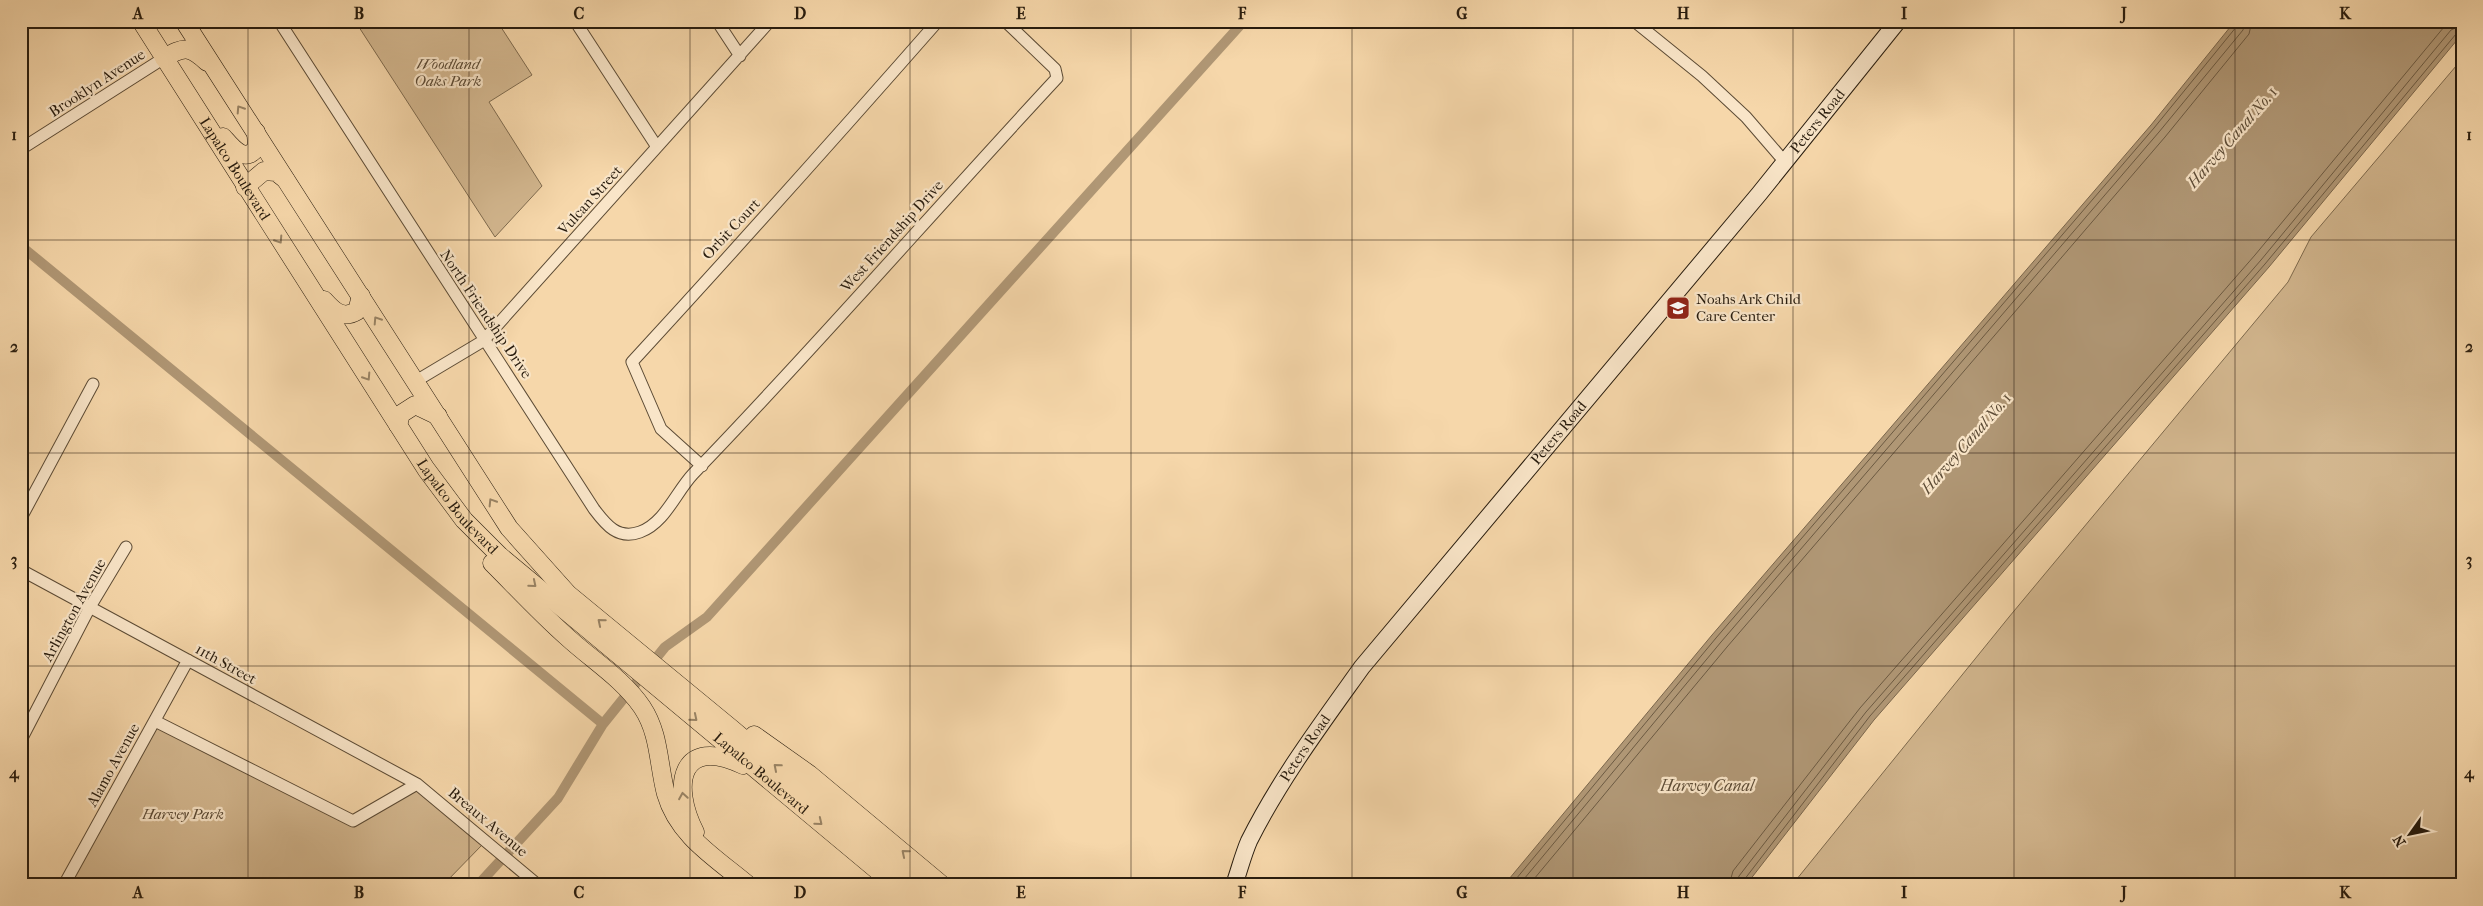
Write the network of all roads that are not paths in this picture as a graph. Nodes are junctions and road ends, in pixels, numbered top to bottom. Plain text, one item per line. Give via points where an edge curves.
1 (141, 21) edge
2 (184, 21) edge
3 (279, 21) edge
4 (575, 21) edge
5 (717, 21) edge
6 (770, 21) edge
7 (938, 21) edge
8 (1005, 21) edge
9 (1634, 21) edge
10 (1898, 21) edge
11 (740, 56) junction
12 (164, 58) junction
13 (213, 68) junction
14 (186, 92) junction
15 (256, 132) junction
16 (657, 147) junction
17 (21, 149) edge
18 (1784, 161) junction
19 (286, 179) junction
20 (245, 187) junction
21 (302, 275) junction
22 (361, 296) junction
23 (483, 341) junction
24 (416, 381) junction
25 (93, 384) dead end
26 (438, 416) junction
27 (398, 425) junction
28 (426, 468) junction
29 (697, 470) junction
30 (21, 518) edge
31 (126, 547) dead end
32 (21, 570) edge
33 (90, 607) junction
34 (635, 659) junction
35 (188, 660) junction
36 (662, 681) junction
37 (155, 721) junction
38 (21, 740) edge
39 (761, 774) junction
40 (417, 784) junction
41 (850, 838) junction
42 (712, 854) junction
43 (1243, 859) junction
44 (64, 885) edge
45 (538, 885) edge
46 (748, 885) edge
47 (895, 885) edge
48 (915, 885) edge
49 (942, 885) edge
50 (1227, 885) edge
51 (1234, 885) edge

1 - 12 main road, Lapalco Boulevard
2 - 13 main road, Lapalco Boulevard
3 - 23 street, North Friendship Drive
4 - 16 street
5 - 11 street
6 - 11 street, Vulcan Street
7 - 29 street, Orbit Court via 632,362 661,429
8 - 29 street, West Friendship Drive via 1056,69 1057,78
9 - 18 street via 1746,117
10 - 18 main road, Peters Road
11 - 16 street, Vulcan Street
12 - 13 main road via 178,49 188,49 198,53
12 - 14 main road, Lapalco Boulevard
12 - 17 street, Brooklyn Avenue
15 -> 13 main road, Lapalco Boulevard
14 - 15 main road via 237,153 245,155 255,151
14 - 20 main road, Lapalco Boulevard
15 - 19 main road, Lapalco Boulevard
16 - 23 street, Vulcan Street
18 - 43 main road, Peters Road via 1362,667 1304,748 1266,810
19 - 20 main road via 276,172 264,171
19 - 22 main road, Lapalco Boulevard
20 -> 21 main road, Lapalco Boulevard
21 - 22 main road via 340,314 357,311
21 -> 27 main road, Lapalco Boulevard
24 -> 22 main road, Lapalco Boulevard
23 - 24 street, Vulcan Street
23 - 29 street, North Friendship Drive via 608,527 623,534 641,532 662,517
24 - 26 main road, Lapalco Boulevard
25 - 30 street
26 - 27 main road via 415,405 402,414
34 -> 26 main road, Lapalco Boulevard via 568,594 509,528
27 - 28 main road, Lapalco Boulevard
28 -> 34 main road, Lapalco Boulevard via 460,515 490,547
28 - 42 main road via 433,489 473,542 561,632 616,678 642,707 657,741 670,805 688,836
31 - 33 street, Arlington Avenue
32 - 33 street, 11th Street
33 - 35 street, 11th Street
33 - 38 street, Arlington Avenue
34 - 36 main road, Lapalco Boulevard
35 - 37 street, Alamo Avenue
35 - 40 street, 11th Street
36 -> 39 main road, Lapalco Boulevard
41 -> 36 main road, Lapalco Boulevard
49 -> 36 main road via 809,774
37 - 40 street via 353,821
37 - 44 street, Alamo Avenue
39 -> 41 main road, Lapalco Boulevard
42 -> 39 main road via 695,832 685,806 682,781 686,769 698,758 712,756 731,760
40 - 45 street, Breaux Avenue
41 - 47 main road, Lapalco Boulevard
41 - 48 main road, Lapalco Boulevard
42 - 46 main road
43 - 50 main road, Peters Road
43 - 51 main road, Peters Road

